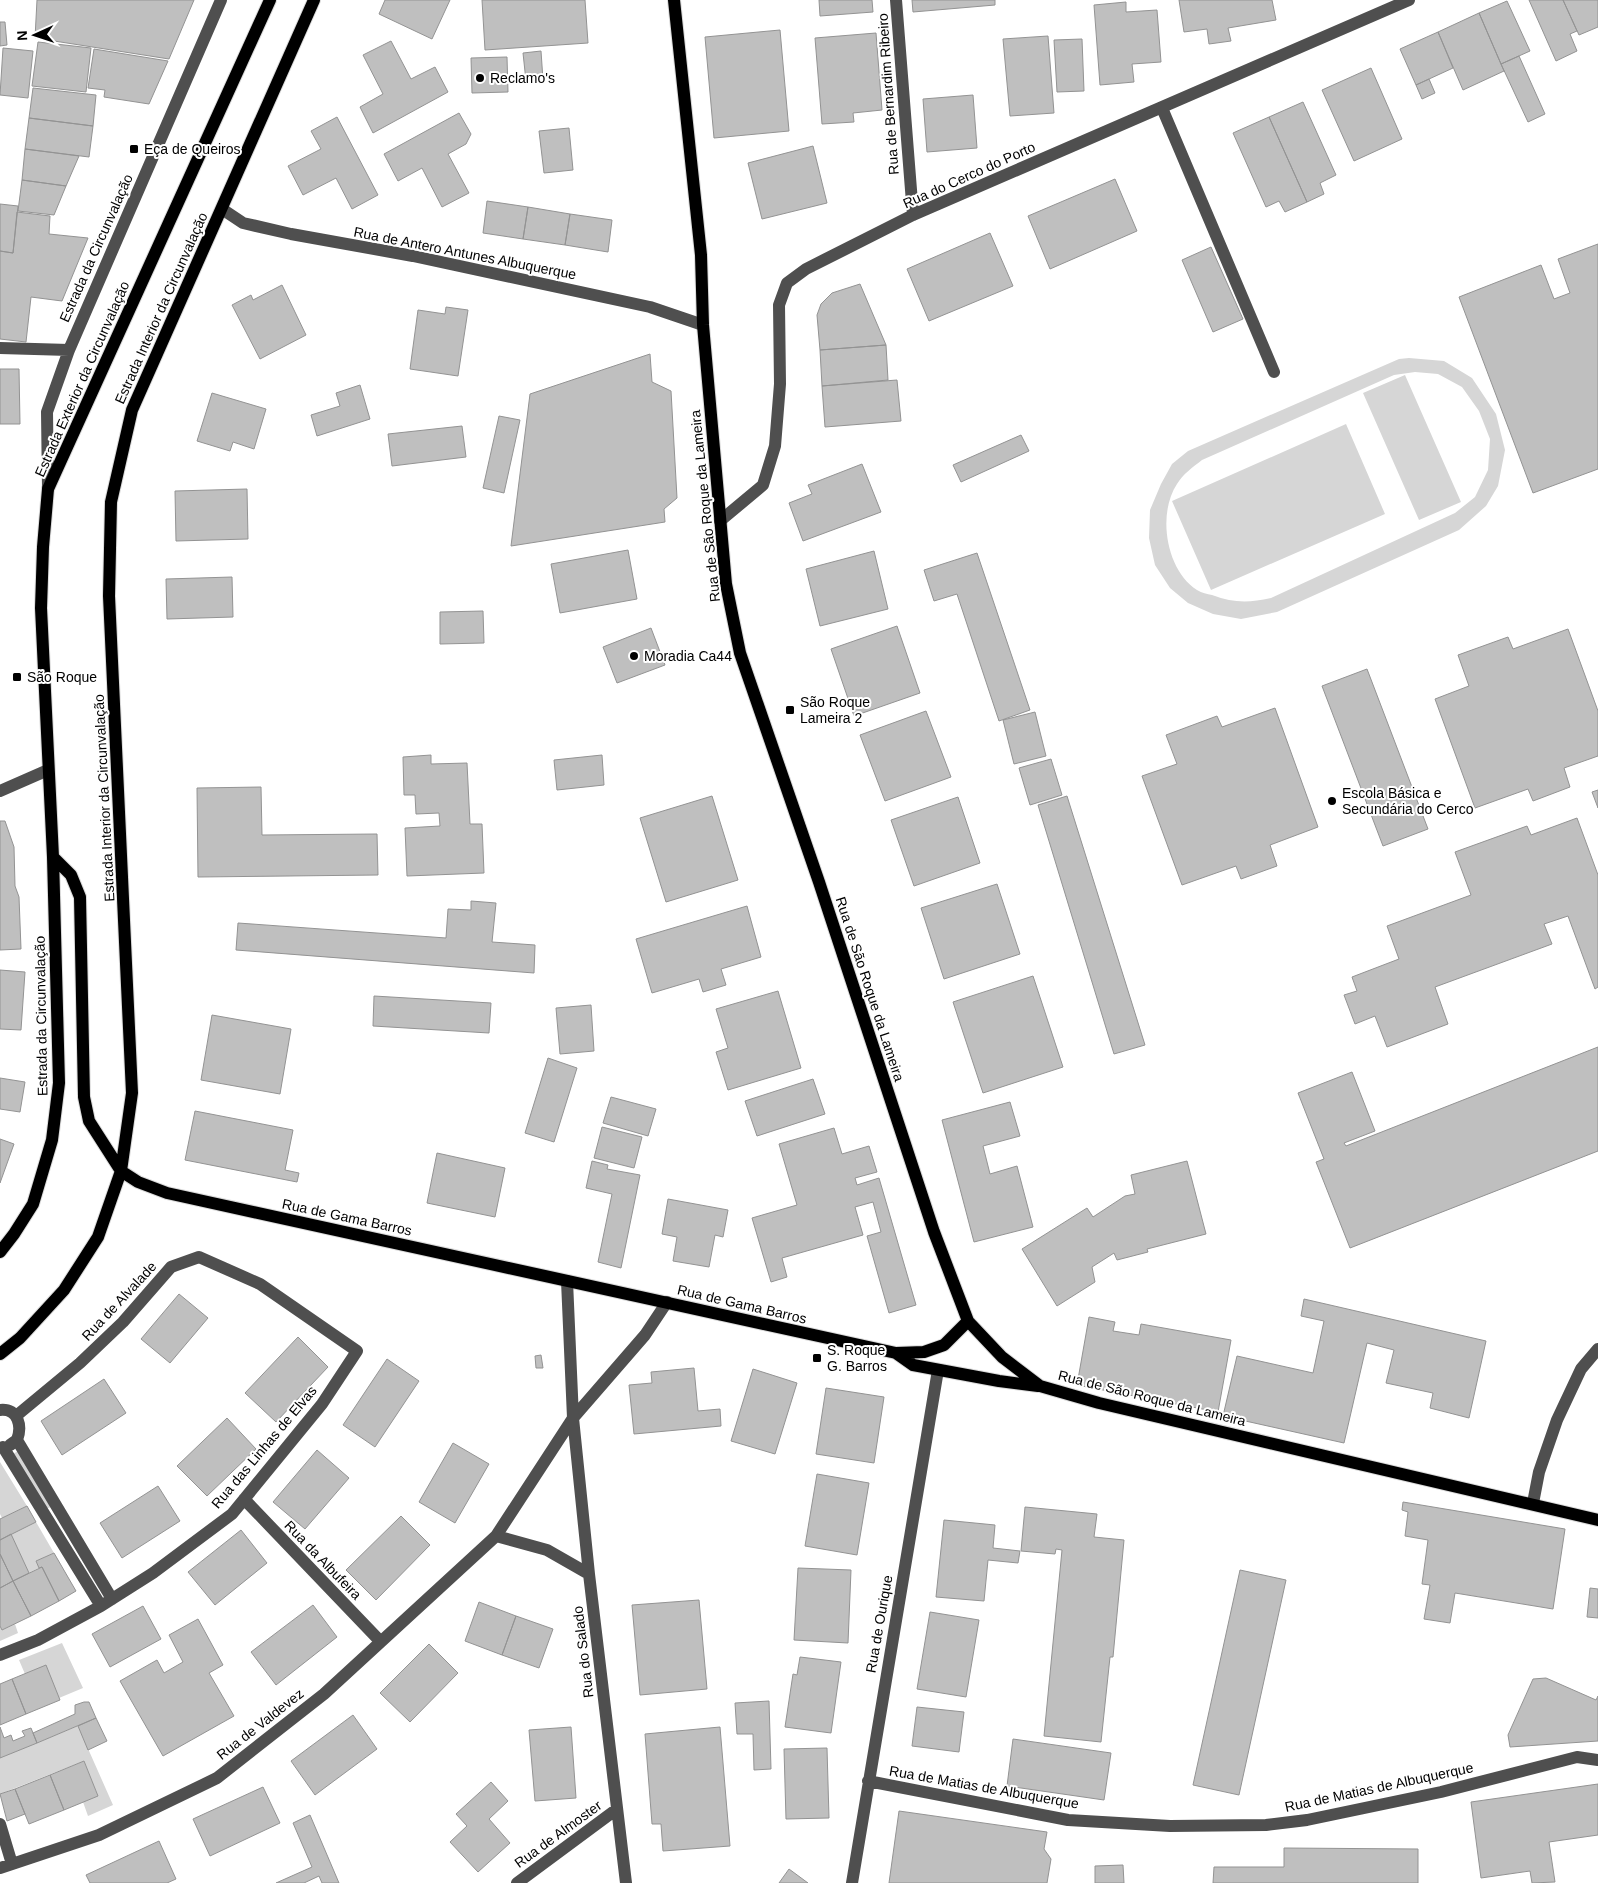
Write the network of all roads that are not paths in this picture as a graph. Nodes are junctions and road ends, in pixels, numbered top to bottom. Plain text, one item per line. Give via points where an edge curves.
1 (221, 0) edge
2 (270, 0) edge
3 (314, 0) edge
4 (674, 0) edge
5 (896, 0) edge
6 (1410, 0) edge
7 (1162, 108) junction
8 (222, 209) junction
9 (913, 215) junction
10 (704, 324) junction
11 (0, 348) edge
12 (68, 350) junction
13 (1274, 372) dead end
14 (48, 489) junction
15 (720, 521) junction
16 (48, 770) junction
17 (0, 791) edge
18 (53, 857) junction
19 (121, 1171) junction
20 (0, 1252) edge
21 (567, 1281) junction
22 (667, 1302) junction
23 (968, 1322) junction
24 (1598, 1349) edge
25 (357, 1351) joint
26 (896, 1353) junction
27 (0, 1354) edge
28 (938, 1370) junction
29 (1040, 1386) junction
30 (0, 1410) edge
31 (16, 1416) junction
32 (573, 1418) junction
33 (17, 1440) junction
34 (2, 1446) edge
35 (244, 1499) junction
36 (1533, 1504) junction
37 (1598, 1520) edge
38 (496, 1536) junction
39 (589, 1574) junction
40 (112, 1599) junction
41 (100, 1606) junction
42 (380, 1642) junction
43 (0, 1655) edge
44 (1598, 1760) edge
45 (868, 1782) junction
46 (617, 1809) junction
47 (0, 1824) edge
48 (6, 1866) edge
49 (517, 1883) edge
50 (626, 1883) edge
51 (852, 1883) edge

1 - 12 street, Estrada da Circunvalação
2 - 14 main road, Estrada Exterior da Circunvalação
3 - 8 main road, Estrada Interior da Circunvalação
4 - 10 main road, Rua de São Roque da Lameira via 701,256
5 - 9 street, Rua de Bernardim Ribeiro
6 - 7 street, Rua do Cerco do Porto
7 - 9 street, Rua do Cerco do Porto
7 - 13 street
8 - 10 street, Rua de Antero Antunes Albuquerque via 243,223 272,230 650,306
8 - 19 main road, Estrada Interior da Circunvalação via 132,410 112,502 110,596 132,1093
9 - 15 street, Rua do Cerco do Porto via 806,269 787,282 779,305 780,384 775,446 763,485
10 - 15 main road, Rua de São Roque da Lameira
11 - 12 street
12 - 14 street, Estrada da Circunvalação via 47,412
14 - 16 main road, Estrada Exterior da Circunvalação via 41,608
15 - 23 main road, Rua de São Roque da Lameira via 726,584 740,653 820,882 934,1232
16 - 17 street
16 - 18 main road, Estrada Exterior da Circunvalação
18 - 19 main road, Rua de Gama Barros via 71,875 80,897 84,1097 89,1122
18 - 20 main road, Estrada da Circunvalação via 59,1083 52,1140 33,1204
19 - 21 main road, Rua de Gama Barros via 138,1182 167,1193
19 - 27 main road, Estrada Interior da Circunvalação via 98,1237 78,1270 35,1323
21 - 22 main road, Rua de Gama Barros
21 - 32 street, Rua do Salado
22 - 26 main road, Rua de Gama Barros
22 - 32 street via 645,1335
23 - 26 main road, Rua de Gama Barros via 944,1345 924,1352
23 - 29 main road, Rua de São Roque da Lameira via 1002,1357
24 - 36 street via 1581,1369 1558,1420 1539,1472
25 - 31 street, Rua de Alvalade via 260,1284 199,1257 171,1267 123,1322
25 - 35 street, Rua das Linhas de Elvas via 322,1404
26 - 28 main road, Rua de Gama Barros via 912,1365
28 - 29 main road, Rua de Gama Barros
28 - 45 street, Rua de Ourique
29 - 36 main road, Rua de São Roque da Lameira via 1099,1403
30 - 31 street
31 - 33 street via 20,1427
32 - 38 street, Rua de Valdevez
32 - 39 street, Rua do Salado
33 - 34 street
33 - 40 street
34 - 41 street
35 - 40 street, Rua das Linhas de Elvas via 232,1514
35 - 42 street, Rua da Albufeira
36 - 37 main road, Rua de São Roque da Lameira
38 - 39 street via 547,1550
38 - 42 street, Rua de Valdevez
39 - 46 street, Rua do Salado
40 - 41 street, Rua das Linhas de Elvas
41 - 43 street, Rua das Linhas de Elvas via 38,1640
42 - 48 street, Rua de Valdevez via 324,1694 217,1778 99,1835
44 - 45 street, Rua de Matias de Albuquerque via 1577,1757 1441,1792 1308,1820 1266,1825 1170,1826 1068,1820
45 - 51 street, Rua de Ourique
46 - 49 street, Rua de Almoster
46 - 50 street, Rua do Salado
47 - 48 street

